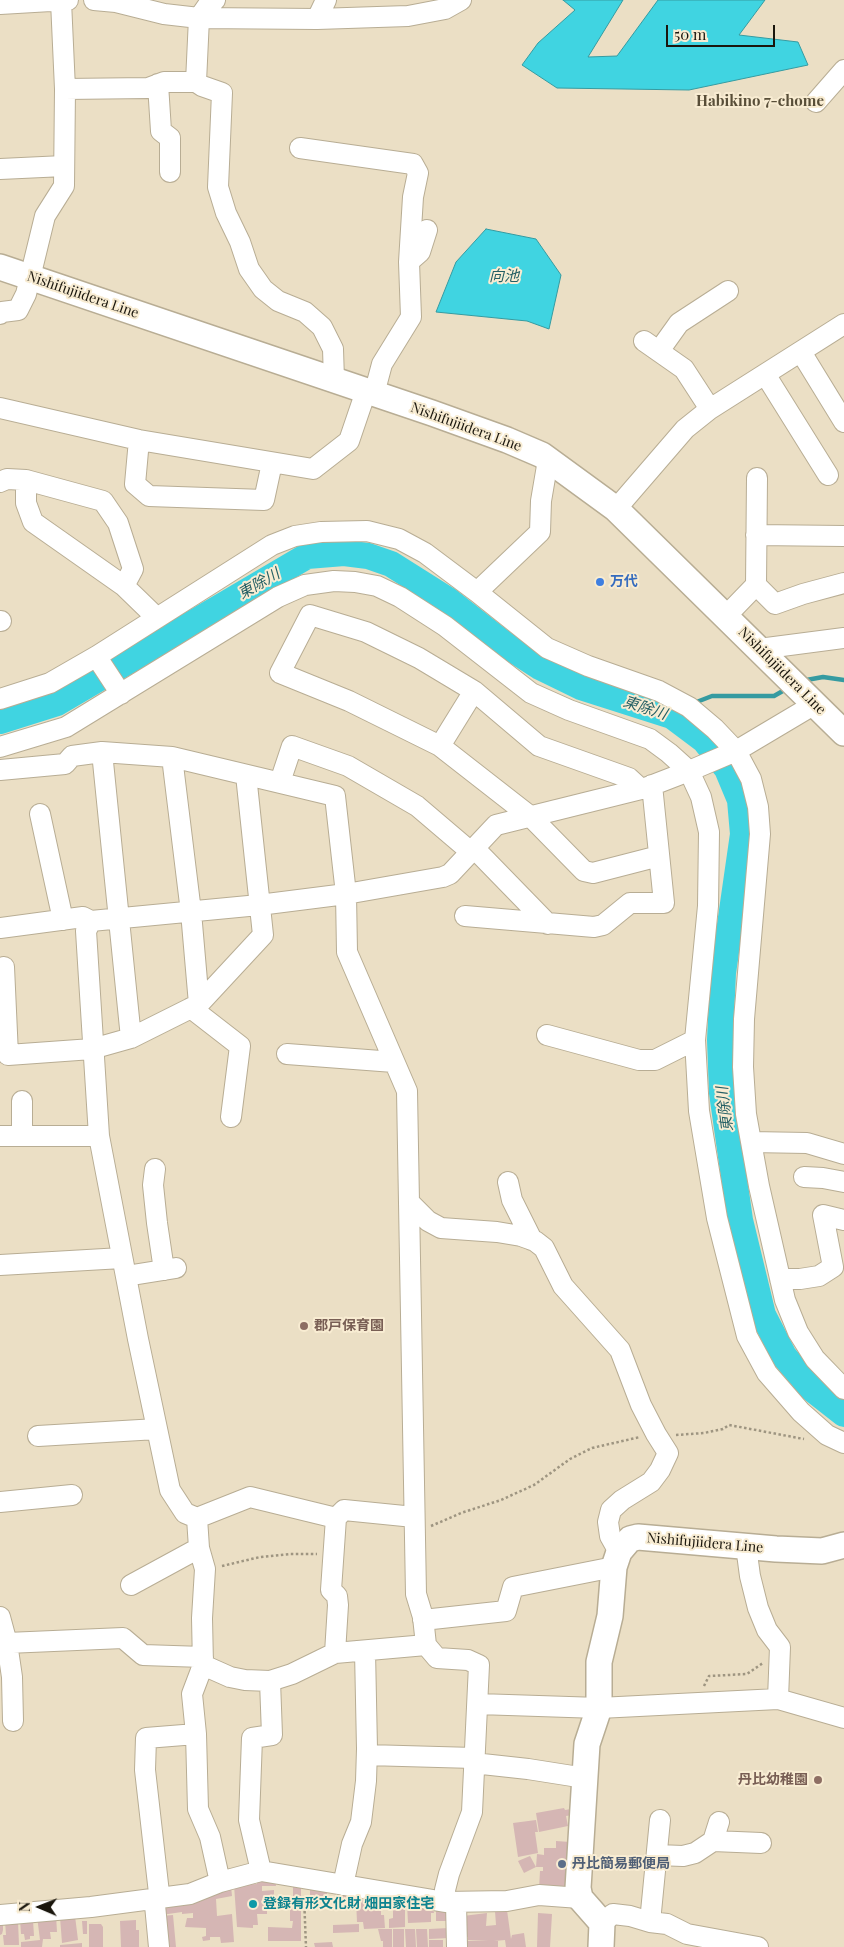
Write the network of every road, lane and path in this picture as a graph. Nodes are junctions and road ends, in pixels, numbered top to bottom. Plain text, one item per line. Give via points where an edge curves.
1 (94, 0) edge
2 (215, 0) edge
3 (326, 0) edge
4 (461, 0) edge
5 (64, 1) edge
6 (9, 3) edge
7 (199, 18) junction
8 (316, 19) junction
9 (844, 70) edge
10 (196, 82) junction
11 (158, 84) junction
12 (65, 89) junction
13 (816, 102) dead end
14 (300, 148) dead end
15 (64, 166) junction
16 (0, 169) edge
17 (170, 172) dead end
18 (427, 230) dead end
19 (409, 262) junction
20 (0, 266) edge
21 (30, 277) junction
22 (728, 291) dead end
23 (0, 314) edge
24 (844, 324) edge
25 (801, 352) junction
26 (766, 374) junction
27 (334, 380) junction
28 (370, 392) junction
29 (0, 408) edge
30 (710, 409) junction
31 (844, 422) edge
32 (139, 440) junction
33 (548, 460) junction
34 (272, 462) junction
35 (828, 475) dead end
36 (757, 478) dead end
37 (26, 480) junction
38 (0, 482) edge
39 (616, 509) junction
40 (756, 535) junction
41 (844, 536) edge
42 (844, 583) edge
43 (756, 585) junction
44 (124, 586) junction
45 (478, 592) junction
46 (726, 616) junction
47 (157, 618) junction
48 (844, 638) edge
49 (760, 649) junction
50 (99, 659) junction
51 (119, 691) junction
52 (474, 691) junction
53 (802, 691) junction
54 (0, 699) edge
55 (844, 733) edge
56 (440, 746) junction
57 (0, 747) edge
58 (736, 751) junction
59 (102, 752) junction
60 (172, 757) junction
61 (0, 770) edge
62 (688, 772) junction
63 (246, 774) junction
64 (280, 782) junction
65 (646, 787) junction
66 (40, 814) dead end
67 (531, 817) junction
68 (473, 850) junction
69 (659, 856) junction
70 (346, 894) junction
71 (259, 905) junction
72 (191, 912) junction
73 (465, 916) dead end
74 (119, 919) junction
75 (62, 920) junction
76 (90, 921) junction
77 (548, 924) junction
78 (0, 928) edge
79 (4, 967) dead end
80 (195, 1006) junction
81 (546, 1035) dead end
82 (131, 1038) junction
83 (695, 1040) junction
84 (92, 1050) junction
85 (287, 1054) dead end
86 (394, 1062) junction
87 (22, 1101) dead end
88 (231, 1117) dead end
89 (0, 1136) edge
90 (22, 1136) junction
91 (99, 1136) junction
92 (751, 1142) junction
93 (844, 1154) edge
94 (155, 1169) dead end
95 (804, 1177) dead end
96 (508, 1182) dead end
97 (844, 1182) edge
98 (409, 1202) junction
99 (844, 1220) edge
100 (532, 1240) junction
101 (0, 1266) edge
102 (124, 1267) junction
103 (780, 1279) junction
104 (844, 1389) edge
105 (157, 1429) junction
106 (656, 1434) junction
107 (38, 1436) dead end
108 (840, 1441) edge
109 (72, 1495) dead end
110 (0, 1502) edge
111 (197, 1518) junction
112 (336, 1518) junction
113 (414, 1525) junction
114 (844, 1545) edge
115 (746, 1546) junction
116 (199, 1548) junction
117 (334, 1554) junction
118 (616, 1559) junction
119 (206, 1569) junction
120 (131, 1584) dead end
121 (0, 1617) edge
122 (423, 1620) junction
123 (7, 1643) junction
124 (426, 1645) junction
125 (780, 1649) junction
126 (365, 1650) junction
127 (335, 1653) junction
128 (203, 1662) junction
129 (270, 1681) junction
130 (778, 1699) junction
131 (687, 1703) junction
132 (478, 1704) junction
133 (599, 1708) junction
134 (844, 1718) edge
135 (13, 1721) dead end
136 (196, 1734) junction
137 (367, 1755) junction
138 (474, 1760) junction
139 (585, 1778) junction
140 (660, 1820) dead end
141 (719, 1822) dead end
142 (713, 1841) junction
143 (761, 1843) dead end
144 (657, 1855) junction
145 (261, 1871) junction
146 (304, 1879) junction
147 (220, 1882) junction
148 (343, 1885) junction
149 (156, 1898) junction
150 (580, 1898) junction
151 (450, 1903) junction
152 (0, 1915) edge
153 (650, 1922) junction
154 (601, 1935) edge
155 (159, 1947) edge
156 (306, 1947) edge
157 (457, 1947) edge
158 (758, 1947) edge

1 - 7 street
2 - 7 street
3 - 8 street
4 - 8 street via 445,9 408,16
5 - 6 street
5 - 12 street
7 - 8 street
7 - 10 street
9 - 13 street
10 - 11 street
10 - 27 street via 222,93 218,187 249,269 270,295 305,312 322,327 332,349
11 - 12 street via 148,88
11 - 17 street via 161,131 170,138
12 - 15 street
14 - 19 street via 413,164 418,173 413,197
15 - 16 street
15 - 21 street via 64,186 45,216
18 - 19 street via 420,252
19 - 28 street via 411,317 382,364
20 - 21 main road, Nishifujiidera Line
21 - 23 street via 18,310
21 - 27 main road, Nishifujiidera Line
22 - 30 street via 679,323 652,346 684,369
24 - 25 street
25 - 26 street
25 - 31 street
26 - 30 street
26 - 35 street
27 - 28 main road, Nishifujiidera Line
28 - 33 main road, Nishifujiidera Line via 507,440
28 - 34 street via 349,441 313,470
29 - 32 street
30 - 39 street via 685,429
32 - 34 street
32 - 34 street via 135,484 149,496 264,500
33 - 39 main road, Nishifujiidera Line
33 - 45 street via 540,532
36 - 40 street
37 - 38 street
37 - 44 street via 26,503 32,522
37 - 44 street via 103,501 118,523 133,569
39 - 46 main road, Nishifujiidera Line
40 - 41 street
40 - 43 street
42 - 43 street via 775,604
43 - 46 street
44 - 47 street
45 - 47 street via 425,553 399,540 367,531 321,532 296,536 272,545
45 - 58 street via 547,648 689,706
46 - 49 main road, Nishifujiidera Line
47 - 50 street
48 - 49 street
49 - 53 main road, Nishifujiidera Line
50 - 51 street
50 - 54 street via 50,683
51 - 57 street via 66,727
51 - 62 street via 278,597 306,585 356,582 377,586 400,597 445,626 531,693 650,739
52 - 56 street
52 - 56 street via 419,658 366,632 310,615 280,673 349,701
52 - 65 street via 538,746
53 - 55 main road, Nishifujiidera Line
53 - 58 street
56 - 67 street
58 - 62 street
58 - 92 street via 751,779 760,834 743,1067
59 - 60 street
59 - 61 street via 72,756 65,764
59 - 74 street
60 - 63 street
60 - 72 street
62 - 65 street
62 - 83 street via 701,797 709,832 708,906
63 - 64 street
63 - 71 street
64 - 68 street via 292,746 348,766 417,806
64 - 70 street via 335,796
65 - 67 street
65 - 69 street
66 - 75 street
67 - 68 street via 496,825
67 - 69 street via 584,871 593,873
68 - 70 street via 443,877
68 - 77 street
69 - 77 street via 664,903 630,903 602,925 594,927
70 - 71 street
70 - 86 street via 347,952
71 - 72 street
71 - 80 street via 263,935
72 - 74 street
72 - 80 street
73 - 77 street
74 - 76 street
74 - 82 street
75 - 76 street via 83,917
75 - 78 street
76 - 84 street via 86,931
79 - 84 street via 8,1055
80 - 82 street
80 - 88 street via 240,1046
81 - 83 street via 639,1060 655,1060
82 - 84 street
83 - 108 street via 699,1111 717,1218 746,1336 767,1373 801,1412 827,1435
84 - 91 street
85 - 86 street
86 - 98 street via 407,1091
87 - 90 street
89 - 90 street
90 - 91 street
91 - 102 street
92 - 93 street via 807,1143
92 - 103 street
94 - 102 street via 153,1185 157,1223 171,1269
95 - 97 street
96 - 100 street via 512,1200
98 - 100 street via 428,1221 441,1228 498,1232
98 - 113 street
99 - 103 street via 823,1215 833,1267 819,1276
100 - 106 street via 544,1248 563,1286 620,1350
101 - 102 street
102 - 105 street
103 - 104 street via 798,1332 815,1358
105 - 107 street
105 - 111 street via 170,1490 186,1513
106 - 108 path via 704,1433 729,1425 821,1442
106 - 113 path via 592,1448 570,1458 534,1486 502,1500
106 - 118 street via 668,1453 660,1470 650,1482 611,1510 608,1522
109 - 110 street
111 - 112 street via 250,1497
111 - 116 street
112 - 113 street via 344,1510
112 - 117 street
113 - 122 street via 416,1594
114 - 115 main road, Nishifujiidera Line via 822,1551
115 - 118 main road, Nishifujiidera Line via 638,1538 630,1540
115 - 125 street via 758,1608
116 - 119 street
116 - 120 street
117 - 119 path via 260,1557
117 - 127 street via 331,1590 337,1596 338,1604
118 - 122 street via 513,1587 506,1611
118 - 133 main road via 610,1616 599,1662
119 - 128 street
121 - 123 street
122 - 124 street
123 - 128 street via 123,1638 143,1656
123 - 135 street
124 - 126 street
124 - 132 street via 437,1658 468,1660 479,1665
125 - 130 street
125 - 131 path via 747,1674 709,1676
126 - 127 street
126 - 137 street
127 - 129 street
128 - 129 street via 230,1677
128 - 136 street via 192,1694
129 - 145 street via 272,1735 252,1738 249,1820
130 - 131 street
130 - 134 street
131 - 133 street
132 - 133 street
132 - 138 street
133 - 139 main road via 587,1744
136 - 147 street via 198,1809 210,1837
136 - 149 street via 146,1738 145,1770
137 - 138 street
137 - 148 street via 361,1822 352,1844
138 - 139 street
138 - 151 street via 472,1812 445,1890
139 - 150 main road
140 - 144 street
141 - 142 street
142 - 143 street
142 - 144 street via 695,1853 683,1856
144 - 153 street
145 - 146 street
145 - 147 street
146 - 148 street
146 - 156 path
147 - 149 street via 190,1894
148 - 151 street
149 - 152 street
149 - 155 street
150 - 151 street via 538,1896 507,1901
150 - 154 main road
151 - 157 street
153 - 154 street via 613,1914
153 - 158 street via 667,1924 687,1934

